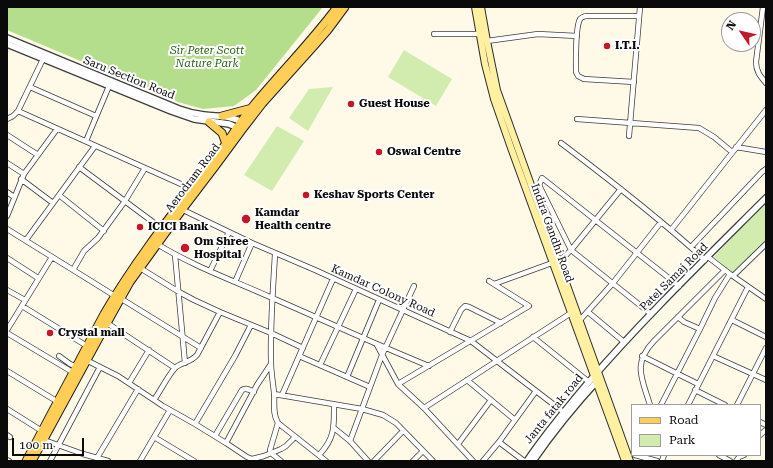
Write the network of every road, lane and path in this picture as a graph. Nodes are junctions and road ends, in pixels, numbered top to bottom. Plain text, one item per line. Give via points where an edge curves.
1 (337, 7) edge
2 (345, 7) edge
3 (475, 7) edge
4 (482, 7) edge
5 (640, 7) edge
6 (763, 7) edge
7 (639, 16) junction
8 (764, 18) edge
9 (434, 34) dead end
10 (480, 34) junction
11 (577, 36) junction
12 (7, 38) edge
13 (487, 41) junction
14 (7, 44) edge
15 (44, 56) junction
16 (634, 82) junction
17 (766, 84) edge
18 (109, 86) junction
19 (30, 87) junction
20 (252, 108) junction
21 (766, 110) edge
22 (18, 112) junction
23 (96, 116) junction
24 (222, 116) junction
25 (8, 118) edge
26 (577, 119) dead end
27 (210, 122) junction
28 (630, 122) junction
29 (242, 126) junction
30 (58, 129) junction
31 (7, 135) edge
32 (629, 136) dead end
33 (86, 141) junction
34 (561, 143) dead end
35 (226, 144) junction
36 (95, 146) junction
37 (736, 148) junction
38 (732, 152) junction
39 (766, 152) edge
40 (38, 155) junction
41 (7, 163) edge
42 (80, 167) junction
43 (145, 168) junction
44 (766, 169) edge
45 (24, 174) junction
46 (21, 179) junction
47 (192, 188) junction
48 (621, 189) junction
49 (7, 192) edge
50 (59, 195) junction
51 (14, 197) junction
52 (766, 198) edge
53 (125, 201) junction
54 (53, 203) junction
55 (180, 209) junction
56 (7, 216) edge
57 (596, 220) junction
58 (661, 222) junction
59 (7, 228) edge
60 (162, 228) junction
61 (671, 230) junction
62 (104, 231) junction
63 (228, 232) junction
64 (26, 240) junction
65 (252, 243) junction
66 (157, 244) junction
67 (766, 244) edge
68 (691, 247) junction
69 (571, 250) junction
70 (636, 252) junction
71 (275, 254) junction
72 (175, 255) junction
73 (52, 257) junction
74 (7, 258) edge
75 (707, 258) junction
76 (556, 262) junction
77 (140, 268) junction
78 (73, 270) junction
79 (725, 270) junction
80 (210, 271) junction
81 (731, 275) junction
82 (38, 278) junction
83 (333, 279) junction
84 (235, 282) junction
85 (613, 283) junction
86 (414, 286) dead end
87 (679, 286) junction
88 (748, 287) junction
89 (356, 289) junction
90 (7, 290) edge
91 (179, 292) junction
92 (117, 297) junction
93 (272, 298) junction
94 (766, 299) edge
95 (25, 300) junction
96 (379, 300) junction
97 (22, 306) junction
98 (403, 310) junction
99 (220, 312) junction
100 (588, 312) junction
101 (571, 313) junction
102 (651, 314) junction
103 (678, 317) junction
104 (316, 318) junction
105 (580, 320) junction
106 (732, 320) junction
107 (107, 323) junction
108 (501, 323) junction
109 (251, 325) junction
110 (338, 328) junction
111 (700, 329) junction
112 (7, 332) edge
113 (450, 332) junction
114 (271, 333) junction
115 (183, 337) junction
116 (533, 337) junction
117 (766, 337) edge
118 (362, 338) junction
119 (470, 341) junction
120 (624, 342) junction
121 (377, 345) junction
122 (87, 346) junction
123 (201, 348) junction
124 (302, 348) junction
125 (766, 348) edge
126 (386, 349) junction
127 (149, 350) junction
128 (382, 355) junction
129 (59, 356) dead end
130 (299, 356) junction
131 (642, 356) junction
132 (713, 356) junction
133 (86, 360) junction
134 (496, 361) junction
135 (185, 363) junction
136 (271, 364) junction
137 (320, 365) junction
138 (100, 366) junction
139 (429, 366) junction
140 (175, 368) junction
141 (75, 370) junction
142 (7, 371) edge
143 (677, 373) junction
144 (753, 374) junction
145 (597, 376) junction
146 (347, 377) junction
147 (467, 380) junction
148 (766, 380) edge
149 (589, 382) junction
150 (129, 384) junction
151 (398, 384) junction
152 (698, 384) junction
153 (370, 387) junction
154 (138, 389) junction
155 (695, 390) junction
156 (536, 391) junction
157 (254, 392) junction
158 (274, 394) junction
159 (282, 395) junction
160 (154, 400) junction
161 (491, 400) junction
162 (58, 402) junction
163 (650, 404) edge
164 (662, 404) edge
165 (688, 404) edge
166 (723, 404) edge
167 (738, 404) edge
168 (334, 405) junction
169 (424, 408) junction
170 (7, 409) edge
171 (362, 409) junction
172 (170, 410) junction
173 (565, 414) junction
174 (515, 420) junction
175 (278, 423) junction
176 (195, 424) junction
177 (334, 428) junction
178 (42, 431) junction
179 (403, 431) junction
180 (215, 436) junction
181 (154, 437) junction
182 (296, 437) junction
183 (44, 440) junction
184 (350, 441) junction
185 (499, 442) junction
186 (226, 443) junction
187 (458, 444) junction
188 (58, 445) junction
189 (423, 451) junction
190 (271, 453) junction
191 (319, 455) junction
192 (639, 456) edge
193 (97, 458) junction
194 (26, 461) edge
195 (32, 461) edge
196 (50, 461) edge
197 (107, 461) edge
198 (140, 461) edge
199 (194, 461) edge
200 (282, 461) edge
201 (326, 461) edge
202 (368, 461) edge
203 (374, 461) edge
204 (413, 461) edge
205 (433, 461) edge
206 (473, 461) edge
207 (483, 461) edge
208 (526, 461) edge
209 (533, 461) edge
210 (625, 461) edge
211 (630, 461) edge
212 (657, 461) edge

1 - 20 main road, Aerodram Road
2 - 29 main road, Aerodram Road via 315,46
3 - 10 main road, Indira Gandhi Road
4 - 13 main road, Indira Gandhi Road
5 - 7 street
6 - 8 street
7 - 11 street via 582,17
7 - 16 street
8 - 17 street via 756,68
9 - 10 street
10 - 76 main road, Indira Gandhi Road via 494,99
11 - 13 street via 538,34
11 - 16 street via 578,76 584,79
12 - 15 street, Saru Section Road
13 - 76 main road, Indira Gandhi Road via 497,90
14 - 15 street, Saru Section Road
15 - 18 street, Saru Section Road
15 - 19 street
15 - 24 street, Saru Section Road via 179,109
16 - 28 street
18 - 23 street
18 - 27 street, Saru Section Road via 183,116
19 - 22 street
19 - 23 street
20 - 24 main road
20 - 29 main road, Aerodram Road
21 - 37 street
22 - 25 street
22 - 30 street
23 - 33 street
24 - 29 street, Saru Section Road via 234,118
26 - 28 street
27 - 29 street, Saru Section Road
27 - 35 main road via 222,133
28 - 32 street
28 - 38 street via 699,128
29 - 35 main road, Aerodram Road
29 - 55 main road, Aerodram Road via 221,160
30 - 33 street
30 - 40 street
31 - 40 street
33 - 36 street
34 - 48 street
35 - 47 main road, Aerodram Road
36 - 42 street
36 - 43 street
37 - 38 street
37 - 39 street
38 - 61 street
40 - 45 street
41 - 45 street
42 - 50 street
42 - 53 street
43 - 47 street
43 - 53 street
44 - 68 street
45 - 46 street
46 - 51 street
46 - 54 street
47 - 55 main road, Aerodram Road
48 - 57 street
48 - 58 street
49 - 51 street
50 - 54 street
50 - 62 street
51 - 56 street
52 - 75 street, Patel Samaj Road
53 - 60 street
53 - 62 street
54 - 64 street
55 - 60 main road, Aerodram Road
55 - 63 street, Kamdar Colony Road
55 - 66 main road, Aerodram Road
57 - 69 street
57 - 69 street via 542,178 539,185
57 - 70 street
58 - 61 street
58 - 70 street
59 - 64 street
60 - 92 main road, Aerodram Road
61 - 68 street
62 - 78 street via 84,251
63 - 65 street, Kamdar Colony Road
63 - 80 street
64 - 73 street
65 - 71 street, Kamdar Colony Road
65 - 84 street
66 - 72 street
66 - 77 main road, Aerodram Road
67 - 81 street
68 - 75 street
69 - 76 street
69 - 85 street
70 - 85 street
70 - 87 street
71 - 83 street, Kamdar Colony Road
71 - 93 street
72 - 80 street
72 - 91 street
73 - 78 street
73 - 82 street
74 - 82 street
75 - 79 street
75 - 87 street, Patel Samaj Road
76 - 101 main road, Indira Gandhi Road
76 - 105 main road, Indira Gandhi Road
76 - 108 street via 492,283 529,306
77 - 91 street
77 - 92 main road, Aerodram Road
78 - 92 street
79 - 81 street
79 - 103 street
80 - 84 street
81 - 88 street
81 - 111 street via 715,298
82 - 95 street
83 - 89 street, Kamdar Colony Road
83 - 104 street
84 - 93 street
85 - 100 street
85 - 102 street
86 - 98 street
87 - 102 street, Patel Samaj Road
88 - 94 street
88 - 106 street
89 - 96 street, Kamdar Colony Road
89 - 110 street
90 - 95 street
91 - 99 street
91 - 115 street
92 - 107 main road, Aerodram Road
92 - 115 street
92 - 122 main road, Aerodram Road
93 - 104 street
93 - 114 street
95 - 97 street
96 - 98 street, Kamdar Colony Road
96 - 118 street
97 - 112 street
97 - 122 street
98 - 113 street, Kamdar Colony Road
98 - 126 street
99 - 109 street
99 - 123 street
100 - 105 street
100 - 120 street
101 - 116 street
101 - 145 main road, Indira Gandhi Road
102 - 120 street, Patel Samaj Road
103 - 111 street
103 - 131 street
104 - 110 street
104 - 124 street
105 - 145 main road, Indira Gandhi Road
106 - 117 street
106 - 132 street
107 - 127 street
107 - 133 main road, Aerodram Road
108 - 113 street via 465,306
108 - 119 street
109 - 114 street
109 - 176 street
110 - 118 street
110 - 137 street
111 - 143 street
112 - 141 street
113 - 119 street, Kamdar Colony Road
114 - 124 street
114 - 136 street
115 - 123 street
115 - 135 street
116 - 134 street
116 - 149 street
118 - 121 street
118 - 146 street
119 - 134 street, Kamdar Colony Road
119 - 139 street
120 - 145 street, Patel Samaj Road
121 - 126 street
121 - 128 street
122 - 141 main road, Aerodram Road
123 - 135 street via 194,359
124 - 130 street
125 - 144 street
126 - 128 street
126 - 139 street
127 - 140 street
127 - 150 street
128 - 151 street
128 - 153 street
129 - 141 street
130 - 137 street
130 - 159 street
131 - 143 street
131 - 163 street via 641,377
132 - 144 street
132 - 152 street
133 - 138 street
133 - 183 main road, Aerodram Road
134 - 147 street
134 - 156 street, Kamdar Colony Road
135 - 140 street
136 - 157 street
136 - 158 street
137 - 146 street
138 - 150 street
138 - 188 street
139 - 151 street
140 - 160 street
141 - 162 main road, Aerodram Road
142 - 162 street
143 - 152 street
143 - 164 street
144 - 148 street
144 - 167 street
145 - 149 street, Janta fatak road
145 - 173 street
145 - 210 main road, Indira Gandhi Road
145 - 211 main road, Indira Gandhi Road
146 - 153 street
147 - 161 street
147 - 169 street
149 - 173 street, Janta fatak road
150 - 154 street
151 - 169 street
152 - 155 street
153 - 171 street
154 - 160 street
154 - 193 street
155 - 165 street
155 - 166 street
156 - 173 street, Kamdar Colony Road
156 - 174 street
157 - 180 street via 246,388 242,390
157 - 186 street
158 - 159 street
158 - 175 street via 274,414
159 - 168 street
160 - 172 street
161 - 174 street
161 - 187 street
162 - 178 main road, Aerodram Road
168 - 171 street
168 - 177 street
169 - 187 street
170 - 178 street
171 - 179 street via 383,415
171 - 184 street
172 - 176 street
172 - 181 street
173 - 208 street, Janta fatak road
173 - 209 street
174 - 185 street
175 - 182 street
175 - 190 street
176 - 180 street
177 - 184 street
177 - 191 street via 328,445
178 - 194 main road, Aerodram Road
179 - 189 street
179 - 203 street
180 - 186 street
181 - 198 street
181 - 199 street
182 - 190 street via 286,446
182 - 191 street
183 - 188 street
183 - 195 main road, Aerodram Road
184 - 202 street
185 - 207 street
185 - 208 street
186 - 190 street via 252,459
187 - 206 street
188 - 193 street
188 - 196 street
189 - 204 street
189 - 205 street
190 - 200 street
191 - 201 street
192 - 212 street
193 - 197 street

